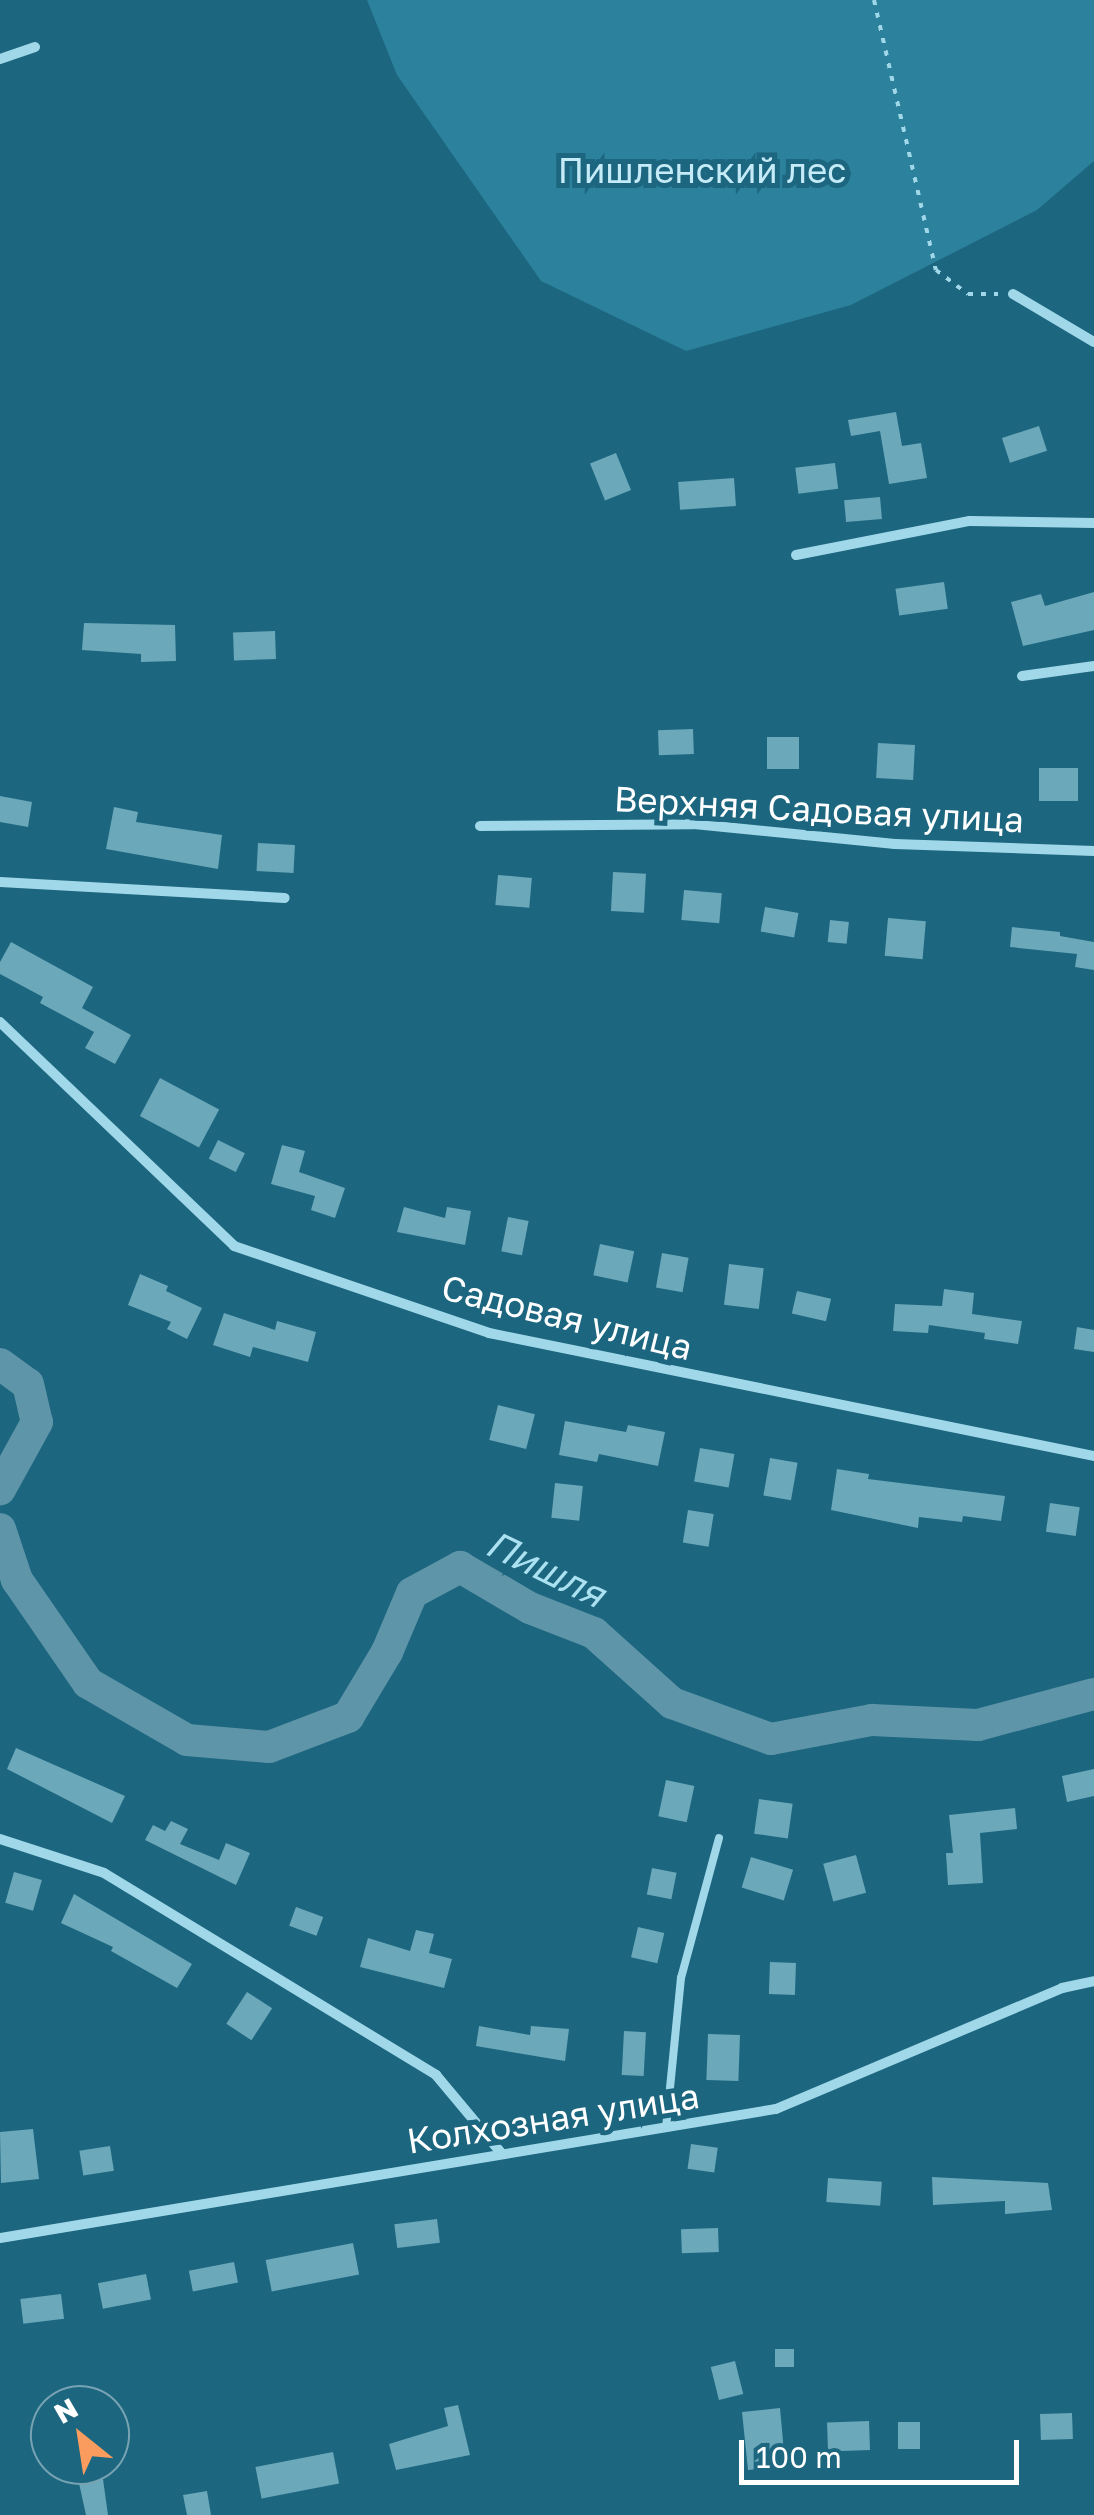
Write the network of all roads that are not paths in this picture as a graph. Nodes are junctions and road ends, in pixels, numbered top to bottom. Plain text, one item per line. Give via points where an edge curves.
1 (35, 47) dead end
2 (0, 58) edge
3 (1013, 294) road end
4 (1094, 342) edge
5 (1094, 523) edge
6 (796, 555) dead end
7 (1094, 666) edge
8 (1022, 676) dead end
9 (480, 826) dead end
10 (1094, 851) edge
11 (0, 882) edge
12 (285, 898) dead end
13 (0, 1022) edge
14 (1094, 1456) edge
15 (719, 1838) dead end
16 (0, 1839) edge
17 (1094, 1981) edge
18 (666, 2128) junction
19 (502, 2154) junction
20 (0, 2238) edge

1 - 2 street
3 - 4 street
5 - 6 street via 970,520
7 - 8 street
9 - 10 street, Верхняя Садовая улица via 694,824 895,844
11 - 12 street
13 - 14 street, Садовая улица via 234,1246 490,1333
15 - 18 lane via 682,1978
16 - 19 street via 104,1872 436,2075
17 - 18 street, Колхозная улица via 1062,1988 776,2109
18 - 19 street, Колхозная улица
19 - 20 street, Колхозная улица

